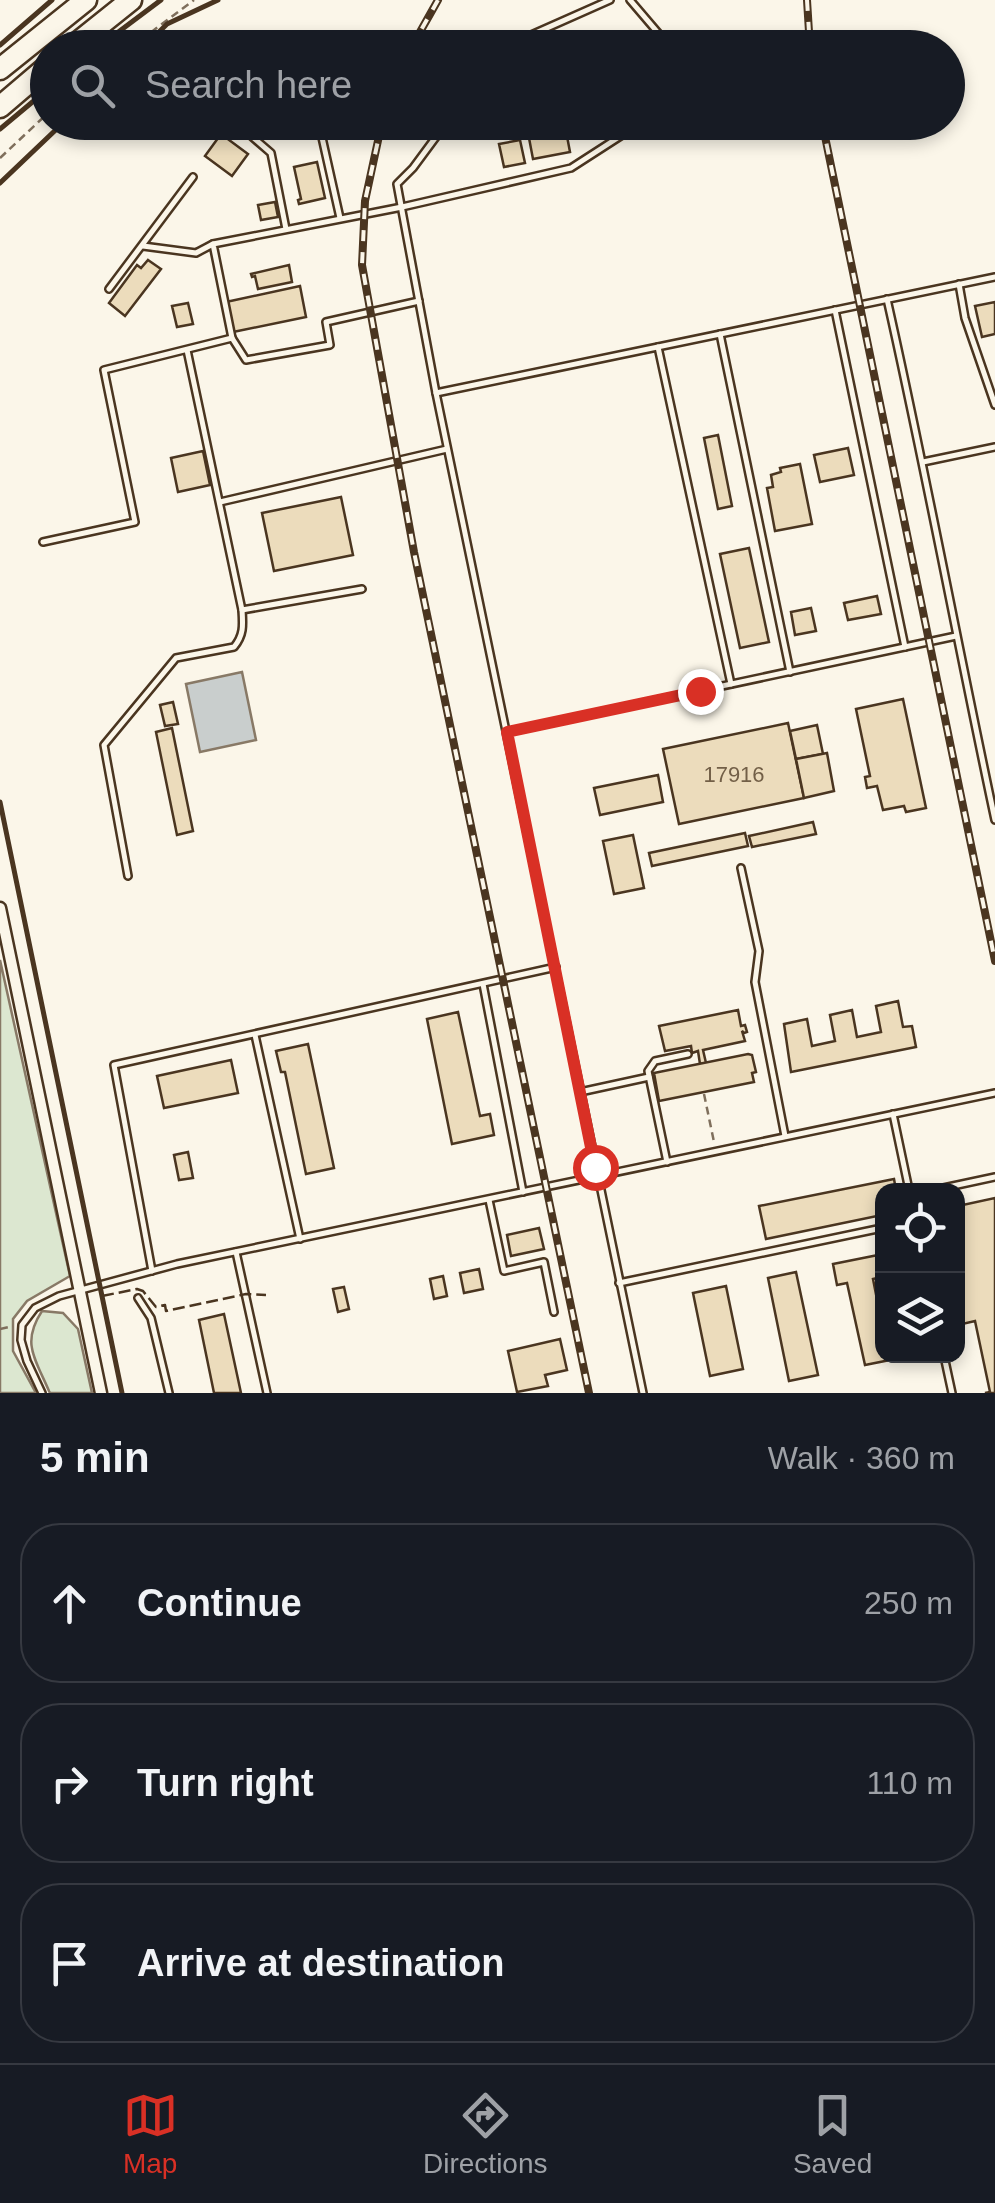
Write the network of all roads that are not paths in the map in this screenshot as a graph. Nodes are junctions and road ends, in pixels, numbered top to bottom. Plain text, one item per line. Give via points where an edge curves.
1 (131, 0) edge
2 (610, 0) edge
3 (630, 0) edge
4 (78, 4) edge
5 (47, 30) edge
6 (94, 30) edge
7 (542, 30) edge
8 (656, 30) edge
9 (30, 44) edge
10 (0, 69) edge
11 (30, 81) edge
12 (0, 107) edge
13 (255, 140) edge
14 (323, 140) edge
15 (434, 140) edge
16 (614, 140) edge
17 (193, 177) dead end
18 (402, 207) junction
19 (340, 218) junction
20 (286, 229) junction
21 (213, 244) junction
22 (142, 246) junction
23 (995, 277) edge
24 (959, 284) junction
25 (110, 289) dead end
26 (887, 299) junction
27 (419, 301) junction
28 (836, 310) junction
29 (720, 334) junction
30 (232, 338) junction
31 (658, 346) junction
32 (187, 350) junction
33 (436, 392) junction
34 (995, 405) edge
35 (995, 447) edge
36 (447, 448) junction
37 (923, 462) junction
38 (220, 502) junction
39 (43, 542) dead end
40 (362, 589) dead end
41 (242, 610) junction
42 (956, 636) junction
43 (905, 647) junction
44 (790, 672) junction
45 (731, 684) junction
46 (507, 732) junction
47 (995, 820) edge
48 (741, 868) dead end
49 (128, 876) dead end
50 (0, 908) edge
51 (556, 967) junction
52 (482, 984) junction
53 (255, 1035) junction
54 (688, 1054) dead end
55 (650, 1077) junction
56 (580, 1092) junction
57 (995, 1093) edge
58 (892, 1114) junction
59 (785, 1136) junction
60 (667, 1162) junction
61 (596, 1177) junction
62 (995, 1177) edge
63 (907, 1183) edge
64 (965, 1183) edge
65 (523, 1193) junction
66 (489, 1200) junction
67 (875, 1229) edge
68 (300, 1239) junction
69 (236, 1252) junction
70 (152, 1272) junction
71 (620, 1282) junction
72 (80, 1290) junction
73 (138, 1298) dead end
74 (554, 1312) dead end
75 (946, 1363) edge
76 (42, 1393) edge
77 (101, 1393) edge
78 (169, 1393) edge
79 (267, 1393) edge
80 (643, 1393) edge
81 (952, 1393) edge

1 - 6 highway
2 - 7 lane
3 - 8 lane
4 - 5 highway
9 - 10 highway
11 - 12 highway
13 - 20 lane via 270,153
14 - 19 lane
15 - 18 lane via 397,184
16 - 18 lane via 571,168
17 - 22 lane
18 - 19 lane
18 - 27 lane
19 - 20 lane
20 - 21 lane
21 - 22 lane via 196,253
21 - 30 lane
22 - 25 lane
23 - 24 lane
24 - 26 lane
24 - 34 lane
26 - 28 lane
26 - 37 lane
27 - 30 lane via 326,322 330,345 246,360
27 - 33 lane
28 - 29 lane
28 - 43 lane
29 - 31 lane
29 - 44 lane
30 - 32 lane
31 - 33 lane
31 - 45 lane
32 - 38 lane
32 - 39 lane via 104,370 135,522
33 - 36 lane
35 - 37 lane
36 - 38 lane
36 - 46 lane
37 - 42 lane
38 - 41 lane
40 - 41 lane
41 - 49 lane via 241,639 234,647 176,658 104,745
42 - 43 lane
42 - 47 lane
43 - 44 lane
44 - 45 lane
45 - 46 lane
46 - 51 lane
48 - 59 lane
50 - 72 street
51 - 52 lane
51 - 56 lane
52 - 53 lane
52 - 65 lane
53 - 68 lane
53 - 70 lane via 114,1065
54 - 55 lane via 656,1060
55 - 56 lane
55 - 60 lane
56 - 61 lane
57 - 58 lane
58 - 59 lane
58 - 63 lane
59 - 60 lane
60 - 61 lane
61 - 65 lane
61 - 71 lane
62 - 64 lane
65 - 66 lane
66 - 68 lane
66 - 74 lane via 504,1271 544,1262
67 - 71 lane
68 - 69 lane
69 - 70 lane
69 - 79 lane
70 - 72 lane
71 - 80 lane
72 - 76 lane via 35,1308 22,1324 27,1361
72 - 77 street
73 - 78 lane via 151,1318
75 - 81 lane

